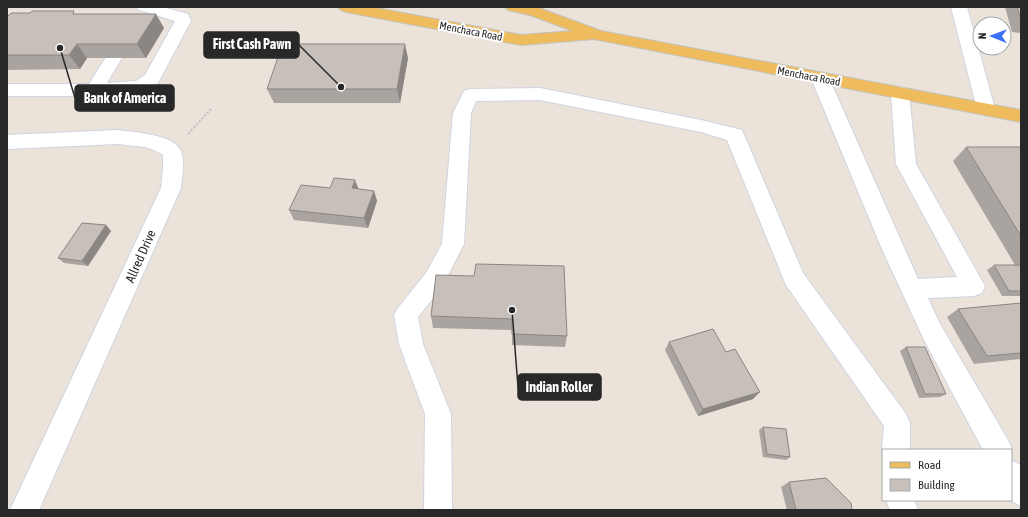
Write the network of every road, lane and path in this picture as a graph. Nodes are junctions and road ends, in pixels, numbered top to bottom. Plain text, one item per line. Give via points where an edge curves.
1 (346, 7) edge
2 (513, 7) edge
3 (958, 7) edge
4 (143, 11) edge
5 (597, 35) junction
6 (114, 58) edge
7 (820, 78) junction
8 (7, 90) edge
9 (94, 90) junction
10 (900, 93) junction
11 (211, 109) dead end
12 (986, 109) junction
13 (1021, 116) edge
14 (7, 142) edge
15 (172, 152) junction
16 (912, 289) junction
17 (896, 449) edge
18 (997, 449) edge
19 (1012, 476) edge
20 (1021, 492) edge
21 (24, 510) edge
22 (438, 510) edge

1 - 5 main road, Menchaca Road via 520,40
2 - 5 main road, Menchaca Road via 534,11
3 - 12 street
4 - 9 street via 182,17 183,20 152,79 140,86
5 - 7 main road, Menchaca Road
6 - 9 street
7 - 10 main road, Menchaca Road
7 - 16 street
8 - 9 street
10 - 12 main road, Menchaca Road
10 - 16 street via 906,164 974,286
11 - 15 path
12 - 13 main road, Menchaca Road
14 - 15 street via 116,138 146,140
15 - 21 street, Allred Drive via 171,188
16 - 18 street via 932,332
17 - 22 street via 897,423 794,278 735,134 540,94 470,94 462,113 453,244 434,280 406,314 411,344 438,414
19 - 20 street

